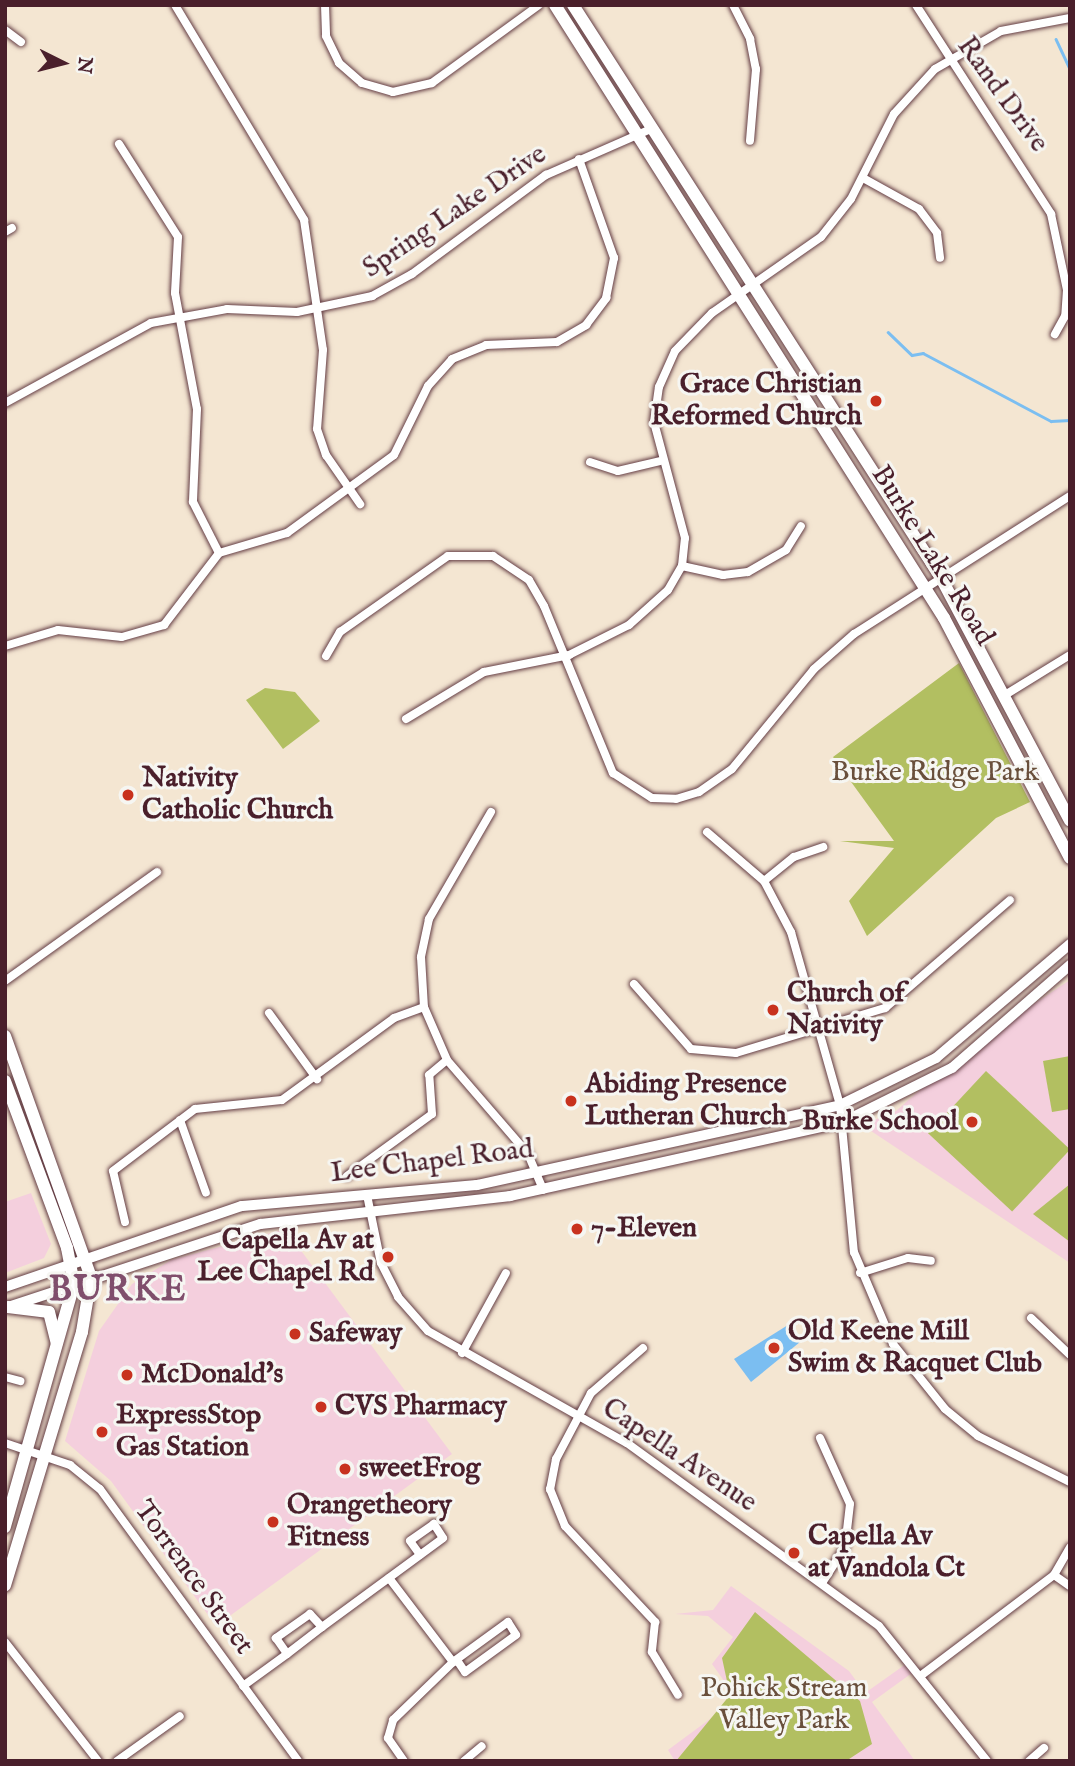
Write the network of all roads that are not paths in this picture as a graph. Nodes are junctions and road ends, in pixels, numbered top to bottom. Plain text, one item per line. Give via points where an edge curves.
1 (175, 5) edge
2 (325, 5) edge
3 (539, 5) edge
4 (555, 5) edge
5 (573, 5) edge
6 (733, 5) edge
7 (916, 5) edge
8 (1070, 18) edge
9 (5, 30) edge
10 (21, 42) dead end
11 (947, 59) junction
12 (653, 128) junction
13 (639, 137) junction
14 (750, 141) dead end
15 (119, 144) dead end
16 (579, 159) junction
17 (863, 178) junction
18 (940, 258) dead end
19 (755, 285) junction
20 (740, 294) junction
21 (317, 309) junction
22 (178, 316) junction
23 (1055, 334) dead end
24 (5, 403) edge
25 (660, 461) junction
26 (590, 462) dead end
27 (349, 489) junction
28 (1070, 496) edge
29 (360, 504) dead end
30 (801, 526) dead end
31 (219, 553) junction
32 (682, 566) junction
33 (940, 576) junction
34 (925, 586) junction
35 (5, 646) edge
36 (569, 655) junction
37 (1070, 655) edge
38 (326, 656) dead end
39 (1005, 695) junction
40 (406, 719) dead end
41 (491, 812) dead end
42 (1070, 821) edge
43 (707, 832) dead end
44 (823, 846) dead end
45 (1070, 858) edge
46 (157, 872) dead end
47 (764, 881) junction
48 (1010, 900) dead end
49 (1070, 944) edge
50 (1070, 965) edge
51 (5, 981) edge
52 (634, 984) dead end
53 (424, 1007) junction
54 (269, 1013) dead end
55 (819, 1029) junction
56 (5, 1036) edge
57 (447, 1060) junction
58 (317, 1079) junction
59 (5, 1082) edge
60 (840, 1105) junction
61 (180, 1120) junction
62 (843, 1122) junction
63 (538, 1173) junction
64 (347, 1176) dead end
65 (543, 1190) junction
66 (206, 1194) dead end
67 (367, 1195) junction
68 (368, 1214) junction
69 (125, 1222) dead end
70 (87, 1257) junction
71 (931, 1261) dead end
72 (71, 1262) junction
73 (506, 1273) dead end
74 (860, 1273) junction
75 (91, 1278) junction
76 (74, 1284) junction
77 (5, 1287) edge
78 (7, 1308) edge
79 (1031, 1318) dead end
80 (643, 1348) dead end
81 (462, 1353) junction
82 (1070, 1355) edge
83 (55, 1360) junction
84 (5, 1377) edge
85 (20, 1381) dead end
86 (579, 1416) junction
87 (820, 1438) dead end
88 (5, 1443) edge
89 (27, 1450) junction
90 (43, 1456) junction
91 (1070, 1482) edge
92 (5, 1527) edge
93 (1070, 1547) edge
94 (420, 1555) dead end
95 (1054, 1575) junction
96 (389, 1578) junction
97 (822, 1584) junction
98 (5, 1586) edge
99 (1070, 1586) edge
100 (322, 1628) junction
101 (5, 1642) edge
102 (287, 1654) junction
103 (455, 1661) junction
104 (923, 1674) junction
105 (243, 1686) junction
106 (678, 1695) dead end
107 (180, 1716) dead end
108 (482, 1746) dead end
109 (1044, 1748) dead end
110 (98, 1761) edge
111 (117, 1761) edge
112 (298, 1761) edge
113 (404, 1761) edge
114 (464, 1761) edge
115 (987, 1761) edge
116 (1029, 1761) edge

1 - 21 street via 298,206
2 - 3 street via 326,36 339,63 362,83 393,92 432,83
4 - 13 main road, Burke Lake Road
5 - 12 main road, Burke Lake Road
6 - 14 street via 750,38 756,69
7 - 11 street, Rand Drive
8 - 11 street via 1001,31
9 - 10 street
11 - 17 street via 894,114
11 - 23 street, Rand Drive via 1031,175 1051,214 1066,290 1065,316
12 - 13 street, Spring Lake Drive
12 - 19 main road, Burke Lake Road
13 - 16 street, Spring Lake Drive
13 - 20 main road, Burke Lake Road
15 - 22 street via 176,230
16 - 21 street, Spring Lake Drive via 546,175 394,285
16 - 27 street via 614,250 612,282 599,310 557,342 486,345 452,359 428,386 400,448
17 - 18 street via 919,209 937,233
17 - 19 street via 821,237
19 - 20 street
19 - 33 main road, Burke Lake Road
20 - 25 street via 698,324 669,361 655,410
20 - 34 main road, Burke Lake Road
21 - 22 street, Spring Lake Drive
21 - 27 street via 324,368 317,429
22 - 24 street, Spring Lake Drive via 120,335
22 - 31 street via 197,409 193,502
25 - 26 street via 618,471
25 - 32 street via 682,520
27 - 29 street
27 - 31 street via 287,533
28 - 33 street
30 - 32 street via 786,550 748,572 723,575
31 - 35 street via 182,609 156,629 122,637 58,630
32 - 36 street via 668,590 629,625
33 - 34 street
33 - 39 main road, Burke Lake Road
34 - 36 street via 832,651 732,769 699,792 676,799 652,798 612,773
34 - 45 main road, Burke Lake Road
36 - 38 street via 529,580 504,561 470,552 438,562 340,632
36 - 40 street via 484,672
37 - 39 street
39 - 42 main road, Burke Lake Road
41 - 53 street via 429,919 421,957
43 - 47 street
44 - 47 street via 794,858
46 - 51 street
47 - 55 street via 791,932
48 - 55 street via 897,1000
49 - 60 main road, Lee Chapel Road via 945,1052
50 - 62 main road, Lee Chapel Road via 952,1068
52 - 55 street via 673,1036 703,1054 736,1053
53 - 57 street
53 - 58 street via 394,1018
54 - 58 street
55 - 60 street
56 - 70 main road
57 - 63 street
57 - 64 street via 429,1075 432,1114
58 - 61 street via 282,1100 195,1109
59 - 72 main road
60 - 62 street
60 - 63 main road, Lee Chapel Road
61 - 66 street
61 - 69 street via 113,1171
62 - 65 main road, Lee Chapel Road
62 - 74 street via 849,1222
63 - 65 street
63 - 67 main road, Lee Chapel Road
65 - 68 main road, Lee Chapel Road
67 - 68 street, Capella Avenue
67 - 70 main road, Lee Chapel Road via 242,1206
68 - 75 main road, Lee Chapel Road via 248,1226
68 - 81 street, Capella Avenue via 398,1297 428,1331
70 - 72 main road, Lee Chapel Road
70 - 75 main road
71 - 74 street via 908,1258
72 - 76 main road
72 - 77 main road, Lee Chapel Road
73 - 81 street
74 - 91 street via 893,1344 945,1409 1014,1459
75 - 76 main road, Lee Chapel Road
75 - 90 main road via 82,1332
76 - 78 main road, Lee Chapel Road
76 - 83 main road
78 - 83 main road via 39,1307 53,1316
79 - 82 street
80 - 86 street via 602,1379
81 - 86 street, Capella Avenue
83 - 89 main road
84 - 85 street
86 - 97 street, Capella Avenue via 627,1443
86 - 106 street via 552,1471 554,1509 655,1622 652,1652
87 - 97 street via 850,1504 845,1547
88 - 89 street, Torrence Street
89 - 90 street, Torrence Street
89 - 92 main road
90 - 98 main road
90 - 105 street, Torrence Street via 81,1471 100,1489
93 - 95 street
94 - 96 street
95 - 99 street
95 - 104 street
96 - 100 street
96 - 103 street
97 - 104 street, Capella Avenue via 895,1640
100 - 102 street
100 - 102 street via 310,1614 276,1638
101 - 110 street
102 - 105 street
103 - 103 street via 465,1672 516,1635 508,1622
103 - 113 street via 393,1720 388,1738
104 - 115 street, Capella Avenue
105 - 112 street, Torrence Street
107 - 111 street
108 - 114 street
109 - 116 street

